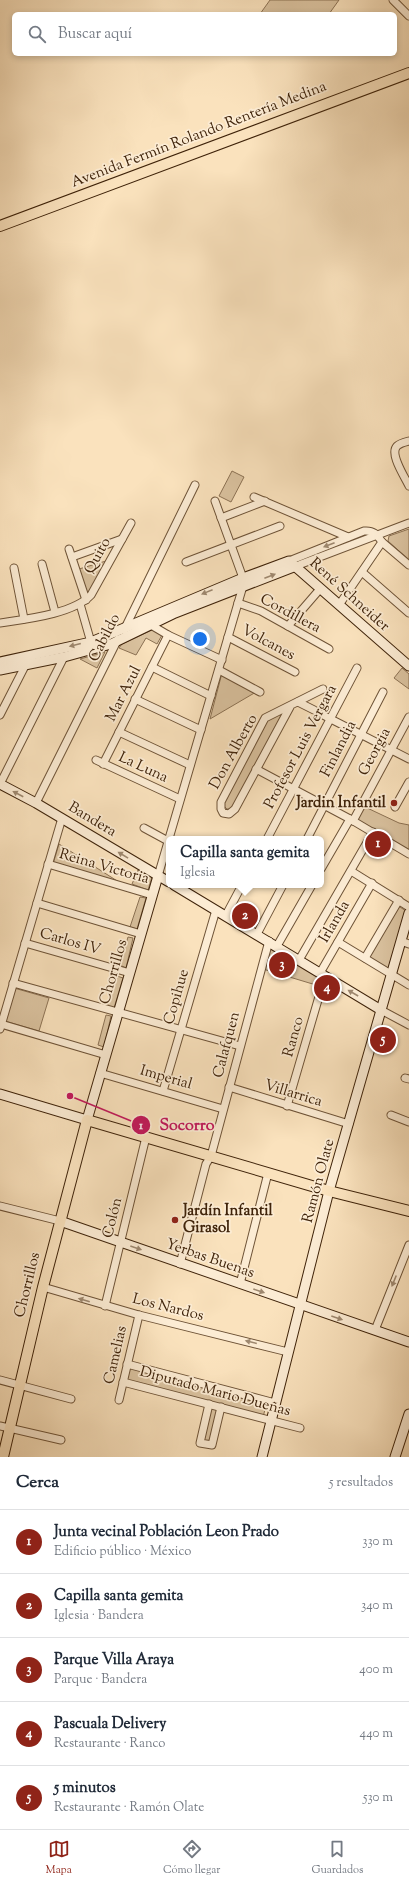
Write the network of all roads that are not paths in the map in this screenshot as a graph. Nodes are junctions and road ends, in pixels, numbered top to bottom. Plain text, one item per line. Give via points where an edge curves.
1 (393, 0) edge
2 (409, 16) edge
3 (409, 72) edge
4 (0, 226) edge
5 (409, 441) edge
6 (195, 485) dead end
7 (409, 486) edge
8 (254, 497) dead end
9 (215, 501) dead end
10 (265, 501) junction
11 (221, 518) junction
12 (131, 523) dead end
13 (409, 523) edge
14 (280, 526) dead end
15 (378, 535) junction
16 (348, 537) junction
17 (122, 539) junction
18 (382, 542) junction
19 (231, 545) junction
20 (69, 549) dead end
21 (72, 557) junction
22 (186, 562) dead end
23 (42, 564) dead end
24 (293, 564) junction
25 (409, 565) edge
26 (14, 568) dead end
27 (362, 572) junction
28 (243, 582) junction
29 (320, 589) junction
30 (83, 602) junction
31 (238, 603) junction
32 (339, 605) junction
33 (55, 612) junction
34 (409, 613) edge
35 (24, 620) junction
36 (0, 623) edge
37 (151, 625) junction
38 (288, 626) junction
39 (125, 628) junction
40 (168, 635) junction
41 (228, 637) junction
42 (117, 641) junction
43 (92, 646) junction
44 (329, 649) dead end
45 (64, 657) junction
46 (222, 660) junction
47 (0, 662) edge
48 (25, 662) junction
49 (409, 666) edge
50 (152, 667) junction
51 (357, 668) dead end
52 (0, 670) edge
53 (219, 670) junction
54 (295, 672) dead end
55 (323, 689) dead end
56 (260, 692) dead end
57 (383, 692) dead end
58 (211, 696) junction
59 (135, 699) junction
60 (298, 702) junction
61 (2, 706) edge
62 (290, 706) junction
63 (0, 715) edge
64 (409, 717) edge
65 (331, 719) junction
66 (201, 730) junction
67 (119, 732) junction
68 (361, 734) junction
69 (391, 750) junction
70 (409, 759) edge
71 (96, 760) dead end
72 (103, 764) junction
73 (190, 765) junction
74 (256, 769) junction
75 (409, 782) edge
76 (0, 784) edge
77 (293, 790) junction
78 (180, 799) junction
79 (36, 803) junction
80 (324, 806) junction
81 (395, 807) dead end
82 (62, 818) junction
83 (351, 820) junction
84 (144, 828) dead end
85 (373, 832) junction
86 (169, 836) edge
87 (269, 836) edge
88 (309, 836) edge
89 (166, 840) edge
90 (166, 848) edge
91 (409, 854) edge
92 (48, 864) junction
93 (324, 865) edge
94 (351, 871) junction
95 (158, 876) junction
96 (166, 880) edge
97 (372, 883) junction
98 (179, 888) edge
99 (240, 888) edge
100 (281, 888) edge
101 (310, 888) edge
102 (152, 895) junction
103 (399, 900) junction
104 (37, 903) junction
105 (409, 907) edge
106 (216, 910) junction
107 (409, 913) edge
108 (226, 915) junction
109 (141, 934) junction
110 (257, 934) junction
111 (268, 941) junction
112 (338, 942) junction
113 (405, 942) edge
114 (25, 943) junction
115 (277, 946) junction
116 (365, 958) junction
117 (299, 960) junction
118 (130, 973) junction
119 (392, 974) junction
120 (323, 975) junction
121 (13, 983) junction
122 (409, 985) edge
123 (382, 1010) junction
124 (118, 1013) junction
125 (409, 1025) edge
126 (1, 1027) edge
127 (181, 1030) junction
128 (240, 1046) junction
129 (106, 1055) junction
130 (100, 1073) junction
131 (229, 1087) junction
132 (163, 1091) junction
133 (0, 1094) edge
134 (287, 1106) junction
135 (223, 1109) junction
136 (391, 1115) dead end
137 (87, 1120) junction
138 (409, 1122) edge
139 (348, 1124) junction
140 (146, 1137) junction
141 (211, 1156) junction
142 (268, 1173) junction
143 (329, 1191) junction
144 (0, 1206) edge
145 (409, 1212) edge
146 (60, 1221) junction
147 (121, 1243) junction
148 (409, 1245) edge
149 (180, 1264) junction
150 (240, 1284) junction
151 (43, 1287) junction
152 (300, 1305) junction
153 (105, 1306) junction
154 (139, 1315) junction
155 (375, 1330) junction
156 (409, 1342) edge
157 (288, 1352) junction
158 (127, 1364) junction
159 (0, 1380) edge
160 (123, 1382) junction
161 (20, 1386) junction
162 (71, 1399) dead end
163 (119, 1400) dead end
164 (209, 1404) junction
165 (275, 1404) junction
166 (221, 1407) junction
167 (409, 1414) edge
168 (271, 1420) junction
169 (5, 1427) edge
170 (300, 1428) dead end
171 (61, 1440) dead end
172 (3, 1457) edge
173 (262, 1457) edge
174 (395, 1457) edge

1 - 2 street
3 - 4 main road, Avenida Fermín Rolando Rentería Medina
5 - 7 street via 398,445 394,456
6 - 39 street, Cabildo
8 - 10 street
9 - 11 street
10 - 11 street
10 - 16 street
11 - 19 street
12 - 17 street, Quito
13 - 15 street
14 - 19 street
15 - 16 street via 367,531
15 - 18 street
15 - 24 street
16 -> 24 street
17 - 21 street
17 - 30 street, Quito via 91,595
18 - 25 street
18 - 27 street
19 - 22 street
19 - 28 street
20 - 21 street
21 - 30 street
23 - 33 street
24 - 28 street
24 - 29 street, René Schneider
26 - 35 street
27 - 32 street
27 - 34 street
28 - 31 street, Chorrillos
28 - 37 street
28 -> 39 street
29 - 32 street, René Schneider
29 - 38 street
30 - 33 street
30 - 43 street
31 - 38 street, Cordillera via 261,611
31 - 41 street, Chorrillos
32 - 49 street, René Schneider
33 - 35 street
35 - 36 street
37 - 40 street
37 - 42 street
38 - 44 street, Cordillera
39 - 42 street, Cabildo
39 - 43 street
40 - 46 street
40 - 50 street, Mar Azul
41 - 46 street, Chorrillos
41 - 54 street, Volcanes
42 - 43 street
42 - 79 street, Cabildo
43 - 45 street
43 -> 48 street
45 - 48 street
45 - 76 street
46 - 53 street, Chorrillos
47 - 48 street
48 - 52 street
48 - 61 street
50 - 58 street
50 - 59 street, Mar Azul
51 - 65 street, Profesor Luis Vergara
53 - 56 street
53 - 58 street, Chorrillos
55 - 60 street, Don Alberto
57 - 68 street, Finlandia
58 - 66 street, Chorrillos
59 - 66 street
59 - 67 street, Mar Azul
60 - 62 street, Don Alberto
60 - 65 street
61 - 63 street
62 - 74 street
62 - 74 street, Don Alberto via 265,718 221,802 223,813 229,814 235,809
64 - 69 street, Georgia
65 - 68 street
65 - 77 street, Profesor Luis Vergara
66 - 73 street, Chorrillos
67 - 72 street, Mar Azul
67 - 73 street
68 - 69 street
68 - 80 street, Finlandia
69 - 70 street
69 - 83 street, Georgia
71 - 72 street, La Luna
72 - 78 street, La Luna
73 - 78 street, Chorrillos
74 - 77 street
75 - 81 street
79 -> 76 street, Bandera
77 - 80 street
77 - 87 street, Profesor Luis Vergara
78 - 86 street, Chorrillos
79 - 82 street, Bandera
80 - 83 street
80 - 88 street, Finlandia
82 - 92 street
95 -> 82 street, Bandera
83 - 85 street
83 - 93 street, Georgia
84 - 89 street
85 - 91 street
85 - 94 street
90 - 95 street, Chorrillos
92 - 102 street, Reina Victoria
92 - 104 street
94 - 97 street
94 - 117 street
95 - 96 street, Bandera
95 - 102 street, Chorrillos
97 - 103 street
97 - 112 street, Irlanda
98 - 106 street
99 - 108 street
100 - 110 street
101 - 115 street
102 - 109 street, Chorrillos
103 - 105 street
103 - 116 street
104 - 109 street
104 - 114 street
106 - 108 street
106 - 127 street, Copihue
107 - 113 street, Ramón Olate
108 - 110 street
109 - 118 street, Chorrillos
110 - 111 street
111 - 115 street
111 - 128 street, Calafquen
112 - 116 street
112 - 120 street, Irlanda
113 - 119 street, Ramón Olate
114 - 118 street, Carlos IV
114 - 121 street
115 - 117 street
116 - 119 street
117 - 120 street
118 - 124 street, Chorrillos
119 - 122 street
119 - 123 street, Ramón Olate
123 -> 120 street
120 - 134 street, Ranco
121 - 124 street
121 - 126 street
123 - 125 street
123 - 139 street, Ramón Olate
124 - 127 street
124 - 129 street, Chorrillos
126 - 129 street
127 - 128 street
127 - 132 street, Copihue
128 - 131 street, Calafquen
129 - 130 street, Chorrillos
130 - 132 street, Imperial
130 - 137 street, Chorrillos
131 - 134 street, Villarrica
131 - 135 street, Calafquen
132 - 135 street, Imperial
133 - 137 street
134 - 139 street, Villarrica
135 - 141 street, Calafquen
136 - 138 street
137 - 140 main road
137 - 146 main road, Chorrillos
139 - 143 street, Ramón Olate
140 - 141 main road
140 - 147 street, Colón
141 - 142 main road
141 - 149 street, Calafquen via 206,1164
142 - 143 main road
142 - 150 street
143 - 145 main road
143 - 152 street, Ramón Olate
144 - 146 street, Yerbas Buenas
146 - 147 street, Yerbas Buenas
146 - 151 main road, Chorrillos
147 -> 149 street, Yerbas Buenas
147 - 153 street, Colón
148 -> 155 street
149 - 150 street, Yerbas Buenas
150 -> 152 street, Yerbas Buenas
153 -> 151 street, Los Nardos
151 - 161 main road, Chorrillos
152 -> 155 street, Yerbas Buenas
152 - 157 street, Ramón Olate
153 - 154 street, Los Nardos
157 -> 154 street, Los Nardos
154 - 158 street, Camelias
155 - 156 street, Yerbas Buenas
157 - 165 street, Ramón Olate
158 - 160 street, Camelias
158 - 165 street, Diputado Mario Dueñas
159 - 161 street
160 - 163 street, Camelias
160 - 164 street, Diputado Mario Dueñas
161 - 162 street
161 - 169 main road, Chorrillos
164 - 166 street, Diputado Mario Dueñas
164 - 166 street via 200,1442 206,1444 212,1445
165 - 168 street, Ramón Olate
166 - 168 street, Diputado Mario Dueñas
167 - 174 street
168 - 170 street, Diputado Mario Dueñas
168 - 173 street, Ramón Olate
169 - 171 street
169 - 172 main road, Chorrillos

